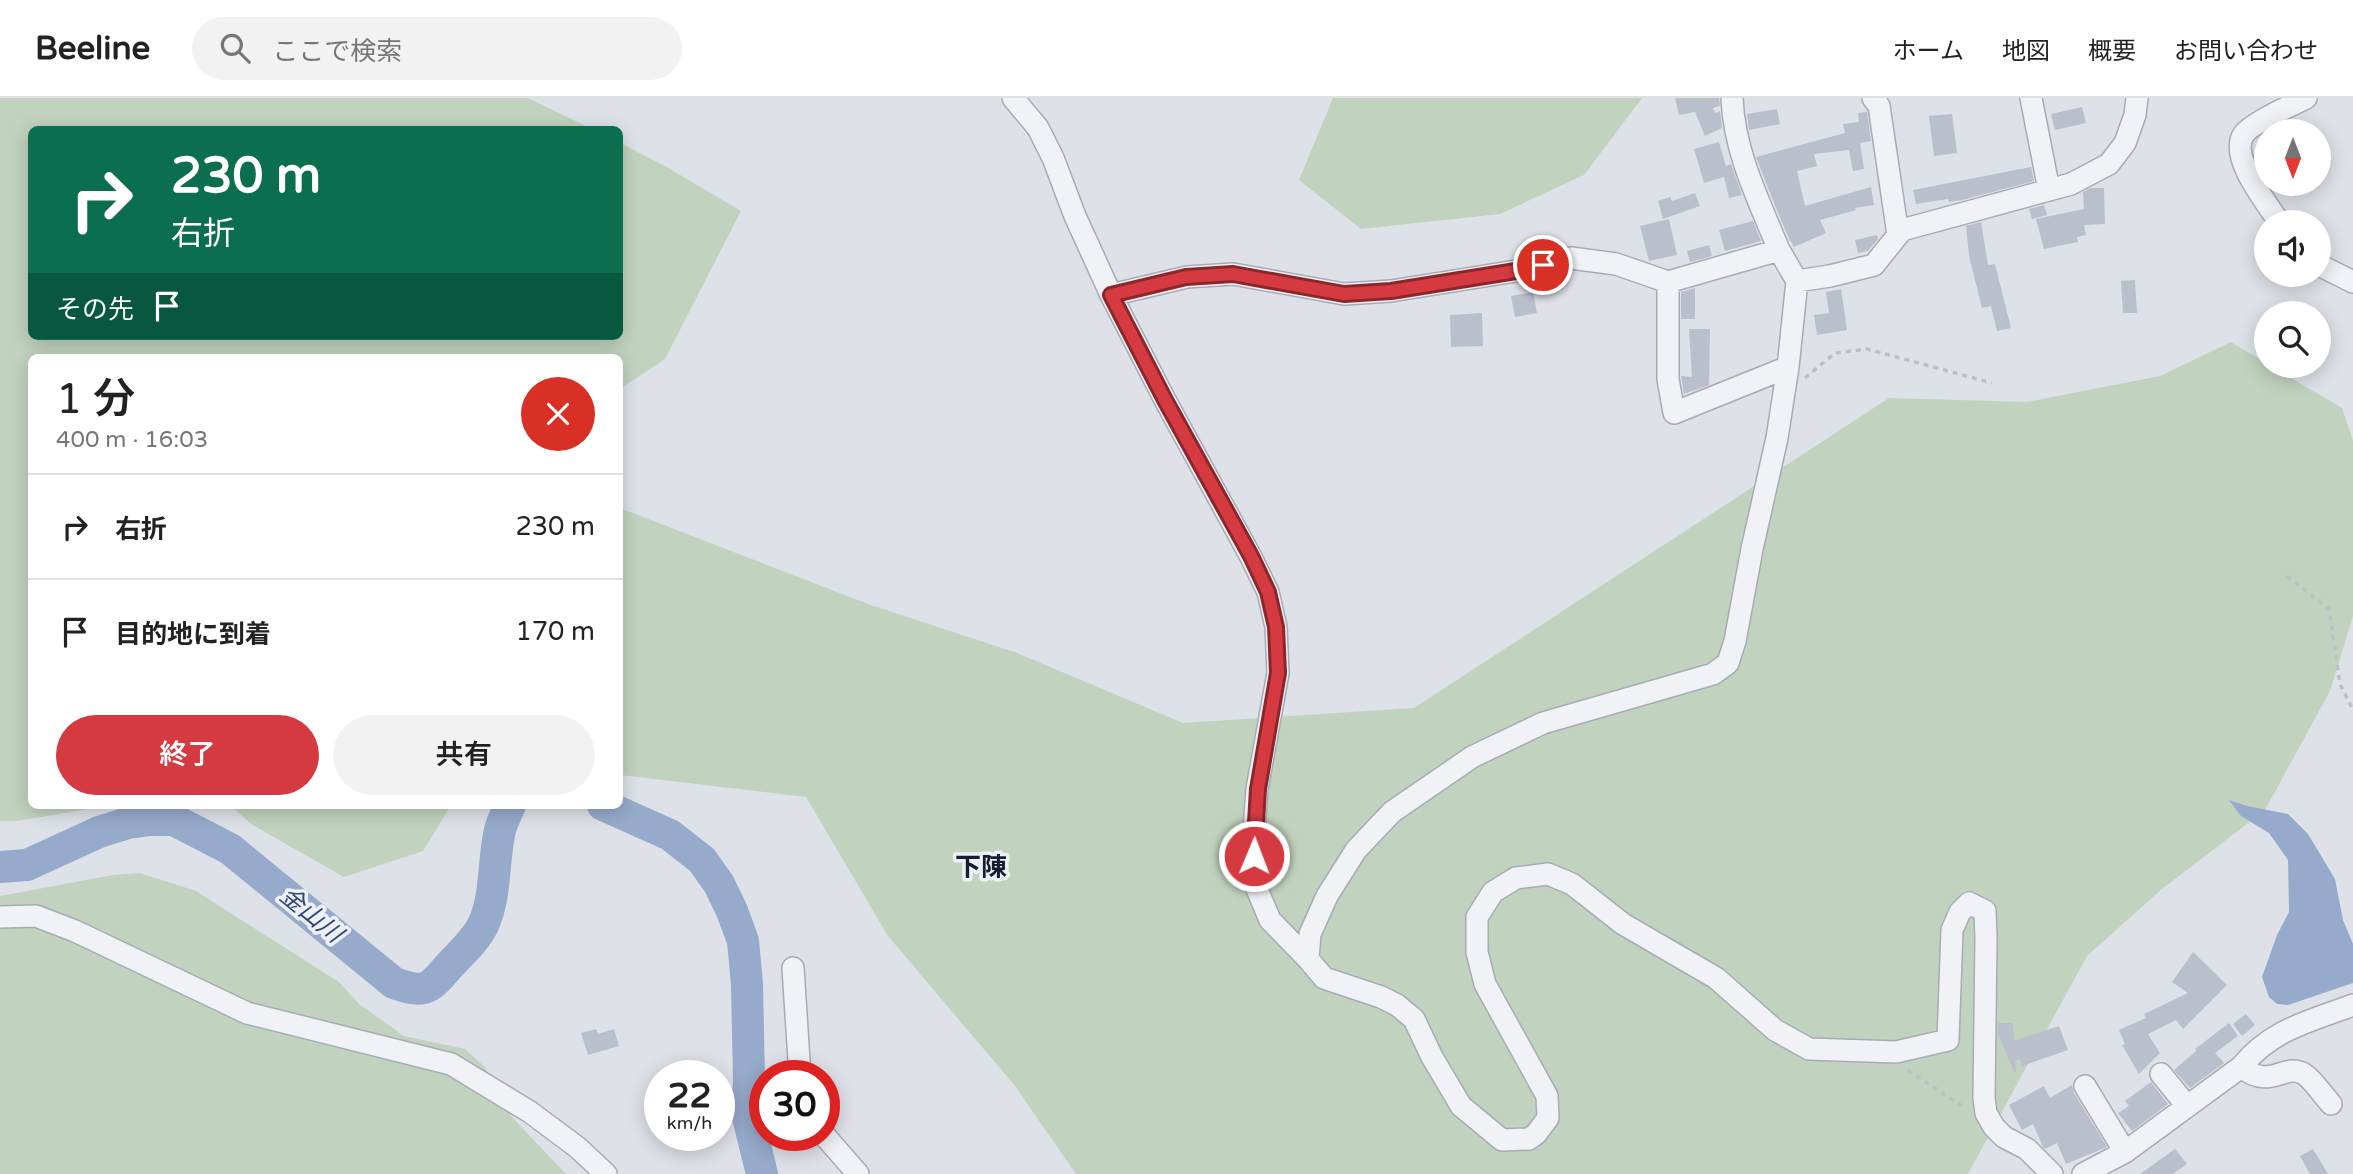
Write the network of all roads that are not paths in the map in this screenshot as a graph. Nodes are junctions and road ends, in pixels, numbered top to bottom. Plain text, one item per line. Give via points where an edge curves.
1 (1013, 98) edge
2 (1732, 98) edge
3 (1873, 98) edge
4 (2031, 98) edge
5 (2137, 98) edge
6 (2306, 98) edge
7 (2049, 190) junction
8 (2272, 210) edge
9 (1898, 235) junction
10 (1779, 250) junction
11 (2331, 271) edge
12 (1797, 281) junction
13 (1668, 282) junction
14 (2353, 282) edge
15 (1111, 295) junction
16 (1795, 374) junction
17 (0, 917) edge
18 (1308, 959) junction
19 (793, 968) dead end
20 (2353, 1005) edge
21 (799, 1060) edge
22 (2241, 1068) junction
23 (2161, 1074) dead end
24 (2085, 1086) dead end
25 (2331, 1104) dead end
26 (2187, 1106) junction
27 (838, 1151) edge
28 (2125, 1152) junction
29 (606, 1174) edge
30 (858, 1174) edge
31 (2052, 1174) edge
32 (2083, 1174) edge

1 - 15 street via 1038,128 1053,158
2 - 10 street via 1732,117 1750,181
3 - 9 street via 1880,107
4 - 7 street
5 - 7 street via 2125,142 2109,164
6 - 8 street via 2243,135 2239,150 2244,166
7 - 9 street via 1902,230
9 - 12 street via 1874,265
10 - 12 street
10 - 13 street
11 - 14 street
12 - 16 street
13 - 15 street via 1616,264 1571,258 1391,291 1344,294 1233,274 1186,277
13 - 16 street via 1668,379 1674,413
15 - 18 street via 1268,592 1276,627 1278,673 1258,789 1254,882 1270,920
16 - 18 street via 1728,663 1713,674 1543,723 1472,757 1392,812 1356,850 1327,896 1310,934
17 - 29 street via 36,916 75,931 247,1013 451,1064 530,1112
18 - 31 street via 1324,978 1398,1005 1413,1019 1461,1106 1502,1140 1529,1139 1548,1118 1547,1096 1485,984 1477,952 1477,917 1493,892 1516,878 1548,874 1572,884 1623,924 1716,978 1775,1030 1809,1049 1896,1052 1948,1040 1952,930 1969,904 1985,911 1986,1113 2004,1137 2027,1149
19 - 21 street
20 - 22 street via 2273,1037
22 - 25 street via 2264,1078 2296,1071 2305,1074
22 - 26 street
23 - 26 street
24 - 28 street
26 - 28 street
27 - 30 street
28 - 32 street

